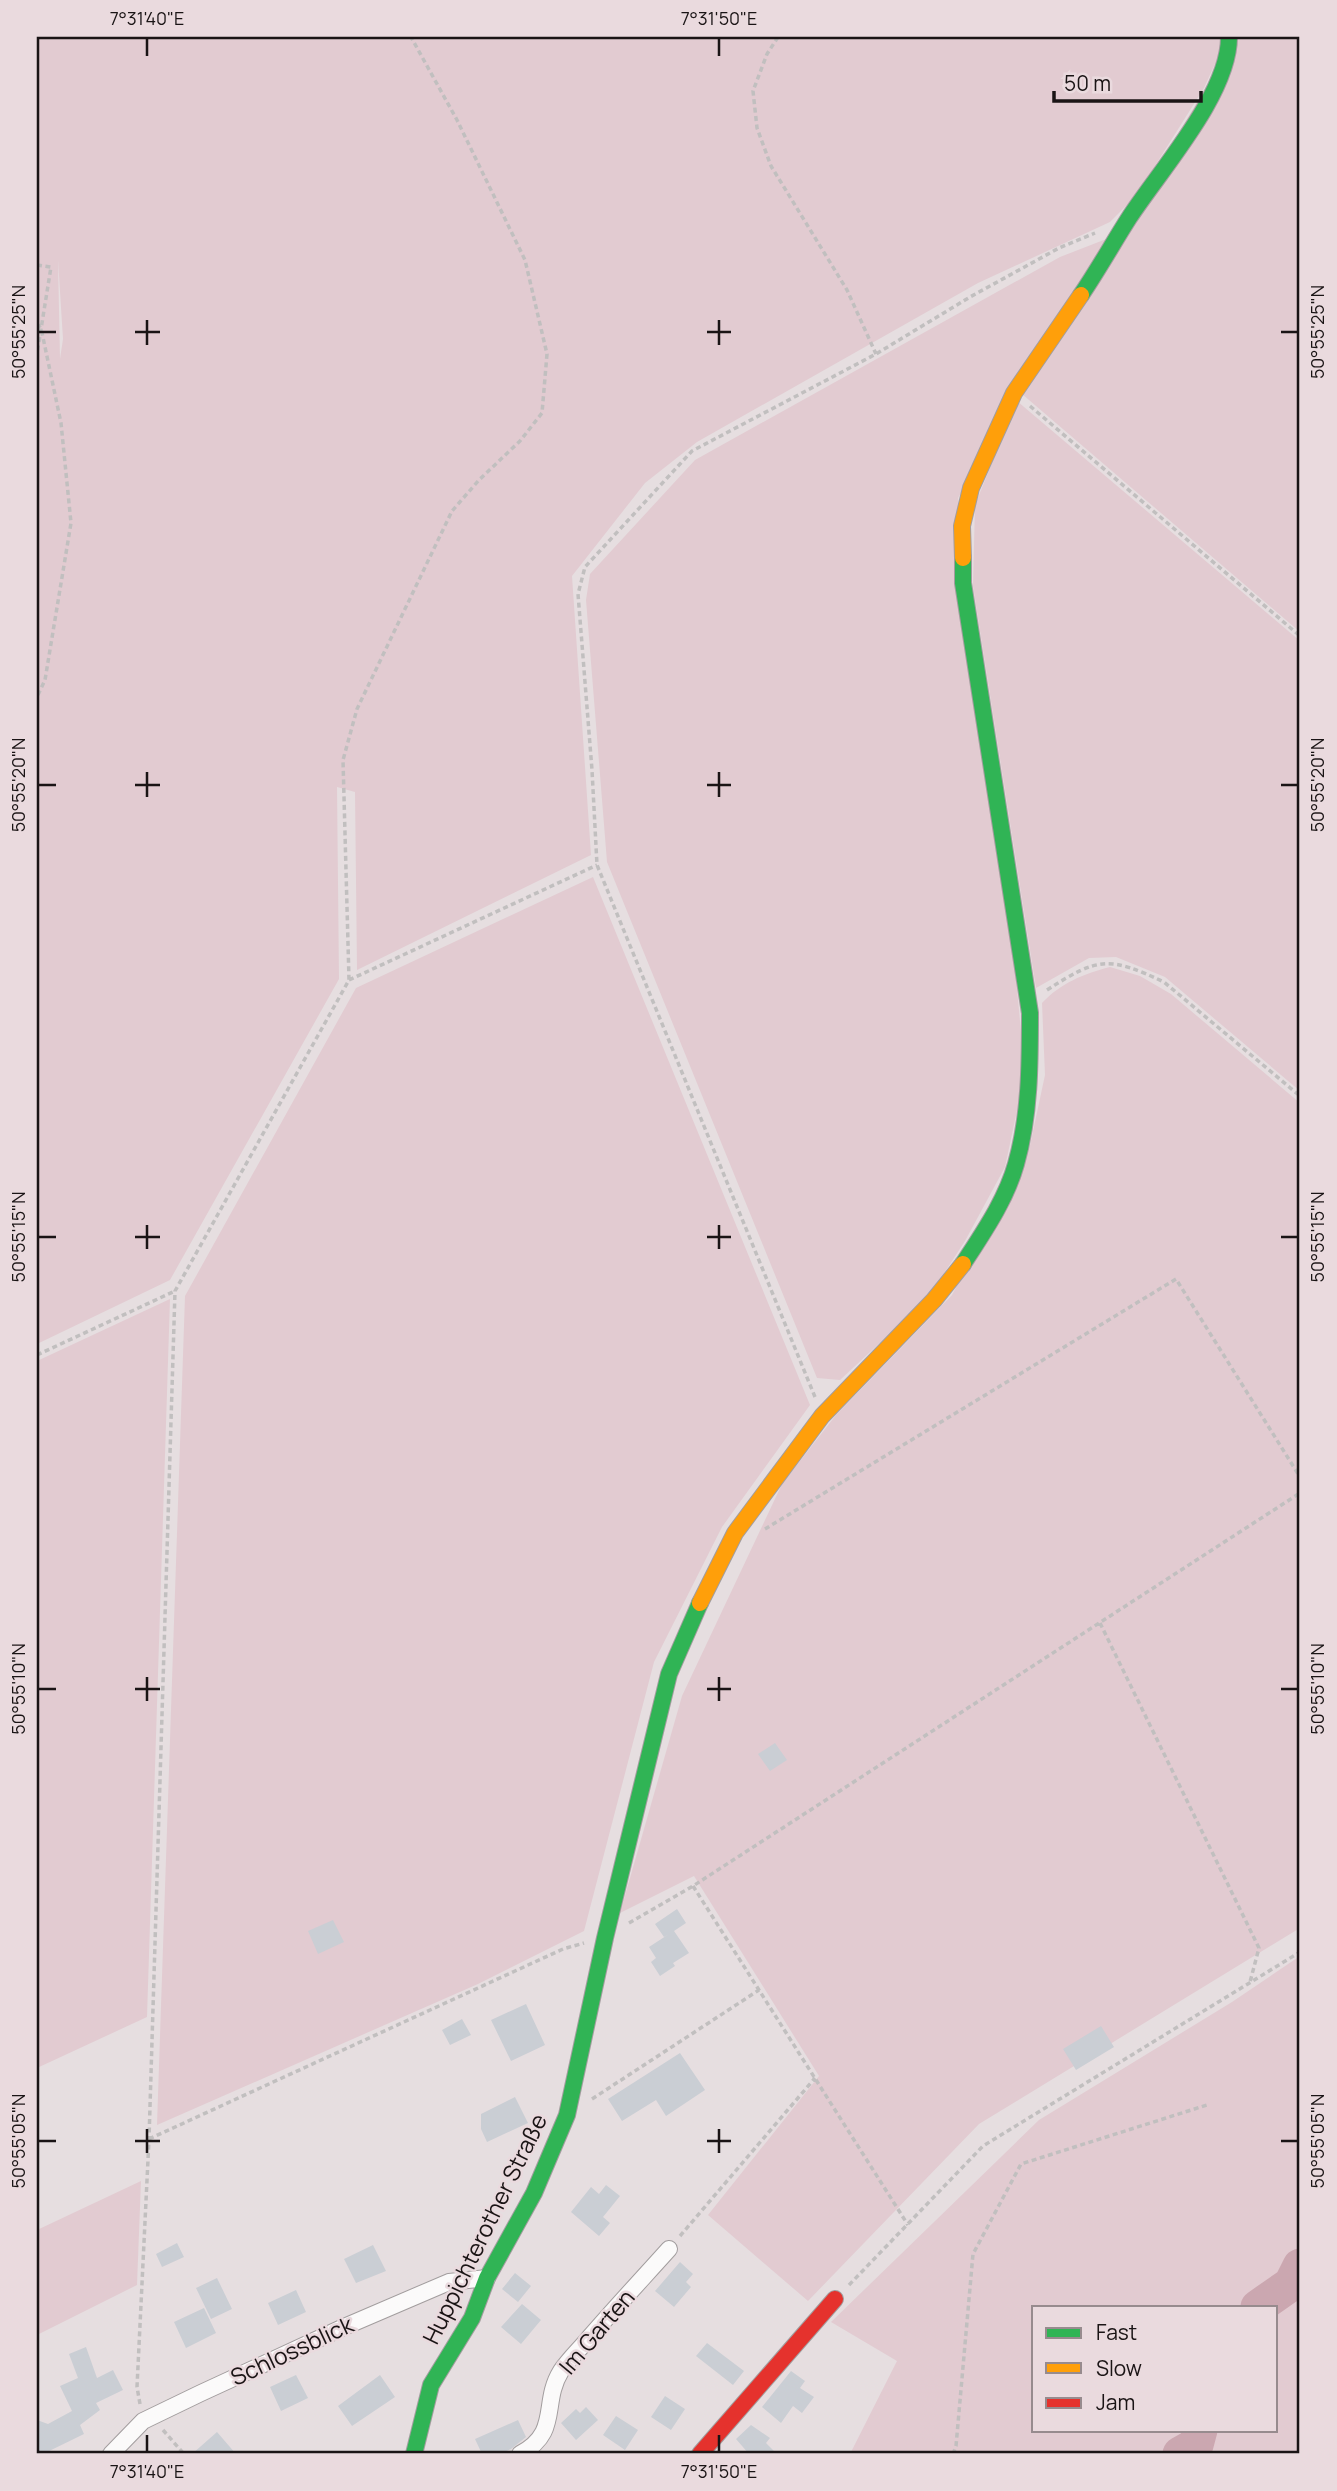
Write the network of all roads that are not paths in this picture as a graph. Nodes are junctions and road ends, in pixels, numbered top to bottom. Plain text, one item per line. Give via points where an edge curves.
1 (1229, 37) edge
2 (668, 2249) road end
3 (487, 2278) junction
4 (835, 2299) road end
5 (111, 2454) edge
6 (414, 2454) edge
7 (520, 2454) edge
8 (700, 2454) edge

1 - 3 street, Huppichterother Straße via 1213,96 1014,393 971,488 962,526 963,583 1030,1013 1030,1075 1016,1165 1001,1200 960,1268 822,1416 735,1533 700,1602 669,1674 567,2115 534,2193
2 - 7 street, Im Garten via 561,2371 551,2391 543,2435
3 - 5 street, Schlossblick via 449,2282 143,2421
3 - 6 street, Huppichterother Straße via 472,2318 432,2385
4 - 8 street

